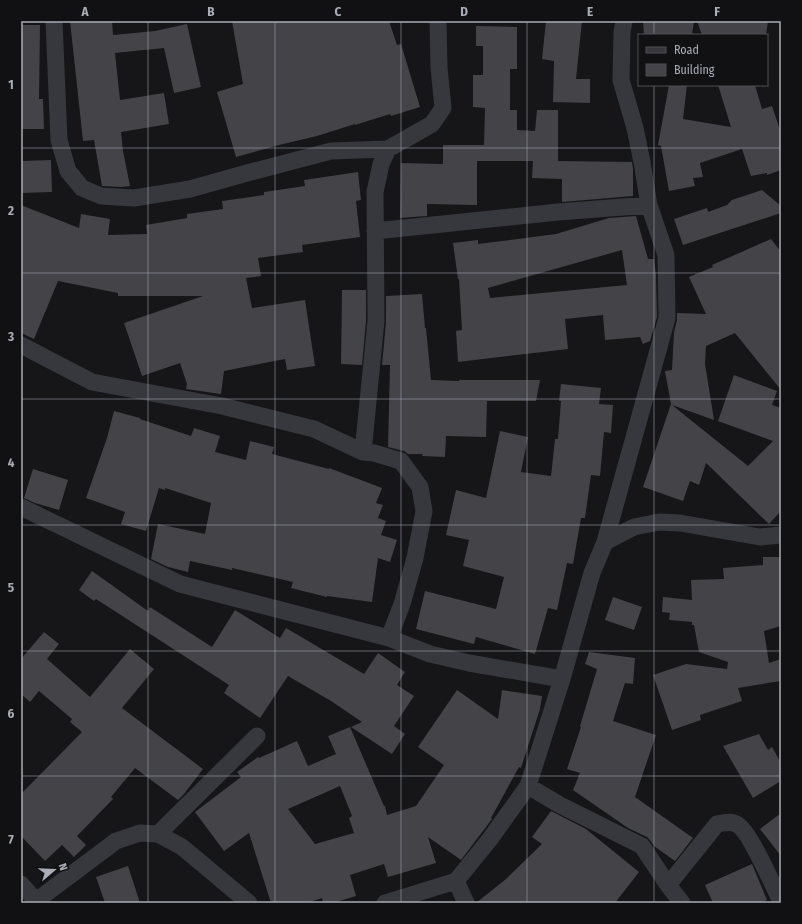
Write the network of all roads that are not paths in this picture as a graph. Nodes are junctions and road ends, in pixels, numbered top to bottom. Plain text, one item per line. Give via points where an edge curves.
1 (54, 21) edge
2 (438, 21) edge
3 (624, 21) edge
4 (388, 149) junction
5 (649, 206) junction
6 (375, 231) junction
7 (21, 345) edge
8 (363, 452) junction
9 (21, 507) edge
10 (781, 535) edge
11 (605, 542) junction
12 (389, 638) junction
13 (562, 679) junction
14 (257, 736) dead end
15 (528, 786) junction
16 (158, 834) junction
17 (456, 881) junction
18 (21, 884) edge
19 (668, 885) junction
20 (781, 901) edge
21 (34, 902) edge
22 (249, 903) edge
23 (386, 903) edge
24 (466, 903) edge
25 (682, 903) edge

1 - 4 street via 59,140 68,171 82,188 101,196 134,198 190,189 331,151
2 - 4 street via 443,108 432,124
3 - 5 street via 622,80 635,128
4 - 6 street via 381,164 375,192
5 - 6 street via 558,212
5 - 11 street via 666,255 667,318
6 - 8 street via 376,321
7 - 8 street via 92,382 222,406 314,429
8 - 12 street via 400,461 420,487 424,511 415,558
9 - 12 street via 180,584
10 - 11 street via 760,537 680,523 659,522 634,527
11 - 13 street via 592,573
12 - 13 street via 430,654
13 - 15 street
14 - 16 street
15 - 17 street
15 - 19 street via 642,846
16 - 21 street via 140,833 116,841
16 - 22 street via 182,847
17 - 23 street
17 - 24 street
18 - 21 street
19 - 20 street via 717,824 729,822 738,825 747,834
19 - 25 street

